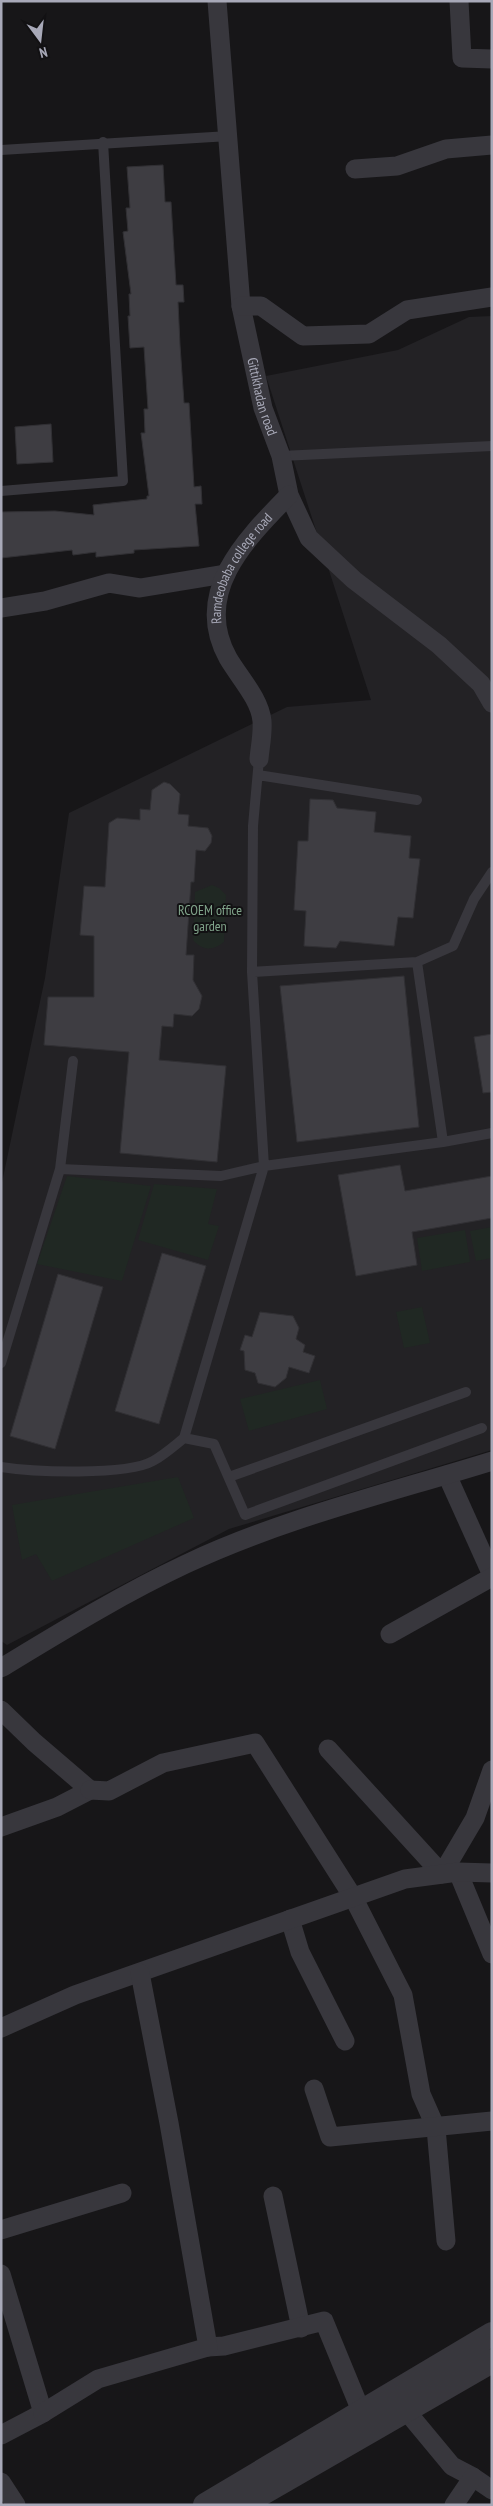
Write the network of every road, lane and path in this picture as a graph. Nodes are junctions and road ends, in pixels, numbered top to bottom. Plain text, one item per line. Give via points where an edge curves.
1 (217, 1) edge
2 (459, 1) edge
3 (492, 59) edge
4 (229, 136) junction
5 (103, 142) junction
6 (492, 146) edge
7 (1, 150) edge
8 (355, 169) dead end
9 (492, 297) edge
10 (241, 306) junction
11 (492, 446) edge
12 (281, 456) junction
13 (1, 491) edge
14 (288, 495) junction
15 (225, 574) junction
16 (1, 608) edge
17 (492, 703) edge
18 (258, 767) junction
19 (417, 800) dead end
20 (492, 872) edge
21 (417, 962) junction
22 (252, 972) junction
23 (73, 1061) dead end
24 (492, 1133) edge
25 (443, 1142) junction
26 (264, 1166) junction
27 (60, 1169) junction
28 (1, 1363) edge
29 (466, 1392) dead end
30 (482, 1428) dead end
31 (184, 1438) junction
32 (492, 1461) edge
33 (1, 1467) edge
34 (447, 1475) junction
35 (228, 1477) junction
36 (492, 1576) edge
37 (390, 1634) dead end
38 (1, 1668) edge
39 (1, 1710) edge
40 (328, 1749) dead end
41 (492, 1770) edge
42 (90, 1790) junction
43 (1, 1827) edge
44 (450, 1873) junction
45 (492, 1873) edge
46 (352, 1897) junction
47 (290, 1919) junction
48 (492, 1954) edge
49 (140, 1973) junction
50 (1, 2028) edge
51 (345, 2041) dead end
52 (314, 2089) dead end
53 (492, 2121) edge
54 (436, 2128) junction
55 (122, 2193) dead end
56 (273, 2196) dead end
57 (1, 2230) edge
58 (446, 2241) dead end
59 (1, 2274) edge
60 (301, 2328) junction
61 (492, 2335) edge
62 (208, 2348) junction
63 (492, 2361) edge
64 (398, 2401) junction
65 (361, 2411) junction
66 (44, 2413) junction
67 (1, 2435) edge
68 (473, 2477) junction
69 (1, 2482) edge
70 (492, 2490) edge
71 (16, 2505) edge
72 (205, 2505) edge
73 (242, 2505) edge
74 (454, 2505) edge

1 - 4 street, Gittikhadan road
2 - 3 street via 462,58
4 - 5 lane
4 - 10 street, Gittikhadan road
5 - 7 lane
5 - 13 lane via 122,481
6 - 8 street via 446,149 397,166
9 - 10 street via 407,310 368,334 304,336 261,306
10 - 12 street, Gittikhadan road via 263,408
11 - 12 lane
12 - 14 street, Gittikhadan road
14 - 15 street, Ramdeobaba college road via 256,528
14 - 17 street, Gittikhadan road via 309,538 354,580 439,645 481,684
15 - 16 street via 140,588 109,582 45,601
15 - 18 street, Ramdeobaba college road via 216,602 216,629 262,720
18 - 19 lane
18 - 22 lane via 253,826
20 - 21 lane via 474,900 453,946
21 - 22 lane
21 - 25 lane
22 - 26 lane
23 - 27 lane
24 - 25 lane
25 - 26 lane
26 - 27 lane via 221,1176
26 - 31 lane
27 - 28 lane
29 - 35 lane
30 - 35 lane via 245,1515
31 - 33 lane via 152,1462 127,1470
31 - 35 lane via 214,1444
32 - 34 street
34 - 36 street
34 - 38 street via 278,1527 187,1563 108,1604
36 - 37 street
39 - 42 street
40 - 44 street
41 - 44 street
42 - 43 street via 58,1808
42 - 46 street via 108,1791 162,1763 255,1743
44 - 45 street
44 - 46 street via 405,1879
44 - 48 street
46 - 47 street
46 - 54 street via 402,1995 424,2102
47 - 49 street
47 - 51 street via 300,1952
49 - 50 street via 75,1995
49 - 62 street
52 - 54 street via 330,2138
53 - 54 street
54 - 58 street
55 - 57 street
56 - 60 street
59 - 66 street
60 - 62 street
60 - 65 street via 324,2321
61 - 64 street
62 - 66 street via 98,2379
63 - 64 street
64 - 65 street
64 - 68 street via 452,2466
64 - 73 street
65 - 72 street
66 - 67 street
68 - 70 street
68 - 74 street
69 - 71 street

